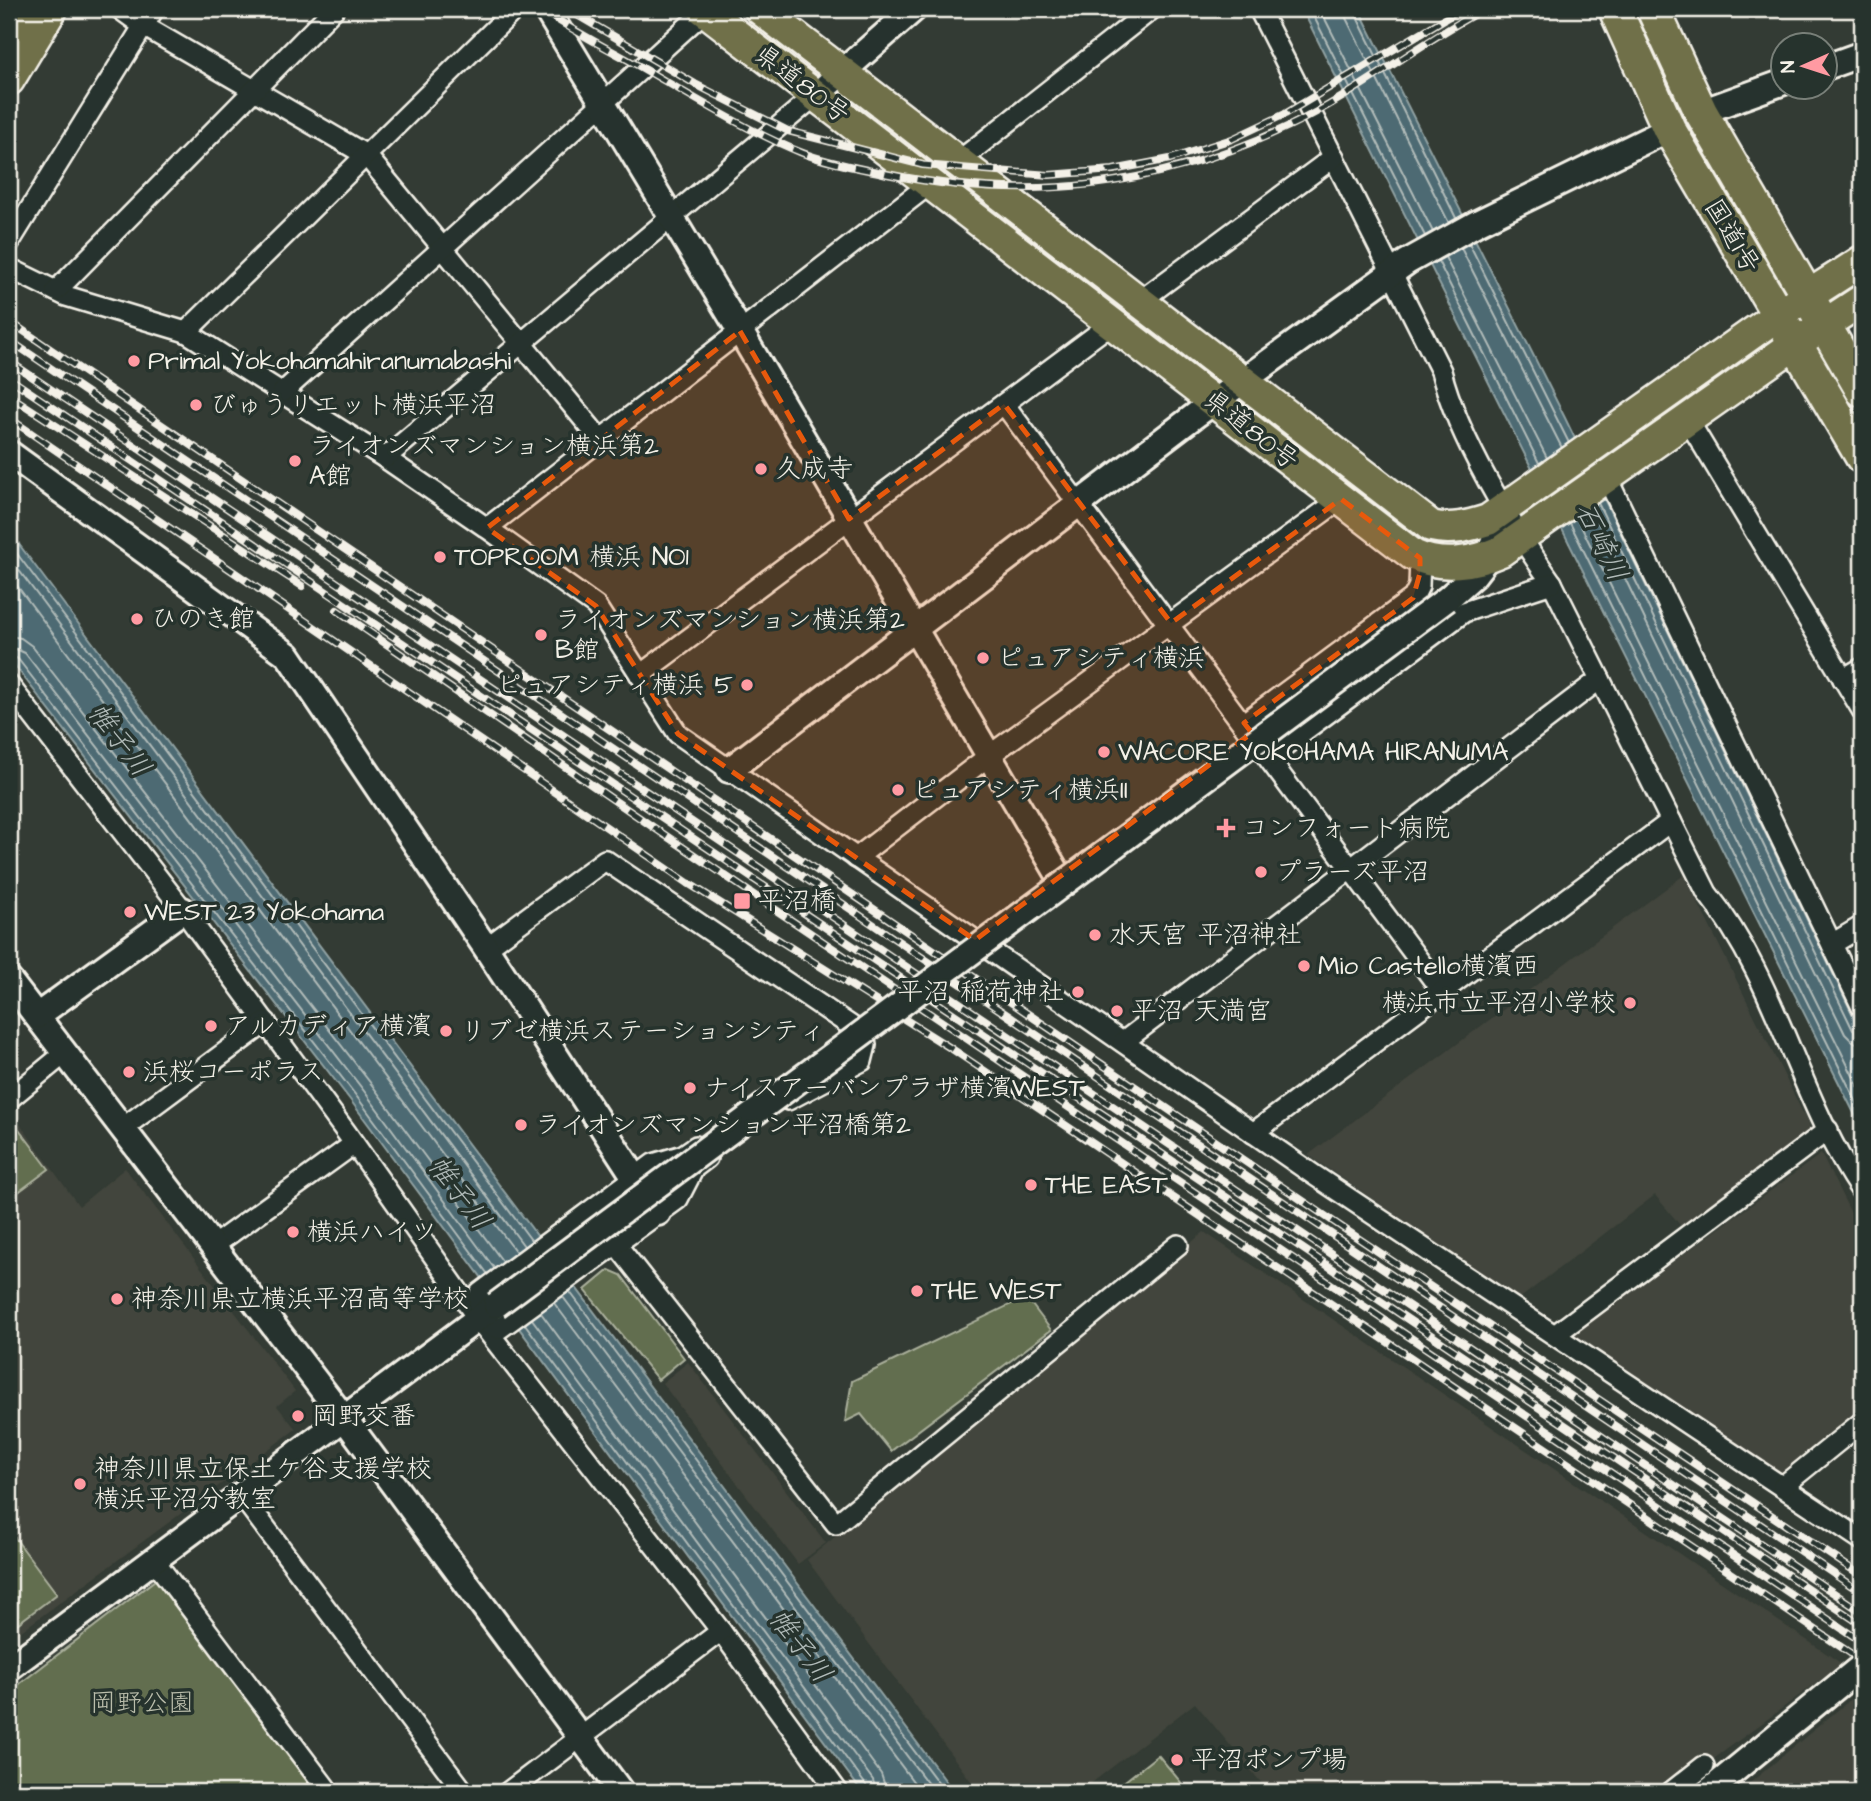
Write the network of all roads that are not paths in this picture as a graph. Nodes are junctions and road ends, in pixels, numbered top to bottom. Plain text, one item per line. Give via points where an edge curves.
1 (19, 9) edge
2 (52, 9) edge
3 (120, 9) edge
4 (154, 9) edge
5 (334, 9) edge
6 (515, 9) edge
7 (546, 9) edge
8 (706, 9) edge
9 (761, 9) edge
10 (914, 9) edge
11 (1152, 9) edge
12 (1259, 9) edge
13 (1615, 9) edge
14 (1655, 9) edge
15 (9, 25) edge
16 (142, 25) junction
17 (1862, 54) edge
18 (1840, 62) edge
19 (843, 72) junction
20 (9, 80) edge
21 (1770, 87) edge
22 (255, 89) junction
23 (816, 95) junction
24 (603, 101) junction
25 (1701, 112) junction
26 (1669, 129) junction
27 (366, 155) junction
28 (1334, 157) junction
29 (959, 161) junction
30 (930, 183) junction
31 (672, 217) junction
32 (9, 243) edge
33 (441, 248) junction
34 (1862, 261) edge
35 (9, 268) edge
36 (1391, 273) junction
37 (56, 291) junction
38 (1807, 295) junction
39 (1862, 300) edge
40 (1140, 301) junction
41 (1778, 315) junction
42 (1112, 323) junction
43 (1824, 324) junction
44 (740, 331) junction
45 (186, 332) junction
46 (522, 343) junction
47 (1795, 344) junction
48 (1242, 380) junction
49 (1862, 390) edge
50 (282, 393) junction
51 (1214, 401) junction
52 (1004, 404) junction
53 (1688, 420) junction
54 (600, 439) junction
55 (9, 453) edge
56 (1862, 457) edge
57 (385, 458) junction
58 (1605, 480) junction
59 (1341, 499) junction
60 (1081, 503) junction
61 (1505, 509) junction
62 (849, 519) junction
63 (487, 528) junction
64 (1520, 538) junction
65 (1488, 557) junction
66 (1420, 558) junction
67 (1552, 583) junction
68 (1455, 605) junction
69 (1171, 623) junction
70 (915, 630) junction
71 (1862, 668) edge
72 (640, 676) junction
73 (1600, 679) junction
74 (1843, 679) junction
75 (9, 684) edge
76 (1862, 710) edge
77 (1257, 740) junction
78 (990, 755) junction
79 (729, 770) junction
80 (1671, 821) junction
81 (856, 858) junction
82 (1351, 869) junction
83 (1062, 886) junction
84 (183, 910) junction
85 (1862, 926) edge
86 (1832, 944) junction
87 (982, 945) junction
88 (485, 948) junction
89 (9, 980) edge
90 (1441, 990) junction
91 (1862, 1007) edge
92 (37, 1016) junction
93 (266, 1022) junction
94 (854, 1028) junction
95 (1123, 1042) junction
96 (65, 1053) junction
97 (9, 1099) edge
98 (123, 1128) junction
99 (1828, 1130) junction
100 (1253, 1133) junction
101 (355, 1143) junction
102 (635, 1178) junction
103 (1862, 1192) edge
104 (658, 1213) junction
105 (616, 1244) junction
106 (1178, 1245) dead end
107 (213, 1246) junction
108 (488, 1312) junction
109 (1556, 1334) junction
110 (344, 1418) junction
111 (1862, 1422) edge
112 (1783, 1486) junction
113 (241, 1495) junction
114 (1862, 1540) edge
115 (154, 1560) junction
116 (721, 1630) junction
117 (1862, 1666) edge
118 (9, 1668) edge
119 (581, 1738) junction
120 (1704, 1766) dead end
121 (329, 1792) edge
122 (464, 1792) edge
123 (508, 1792) edge
124 (621, 1792) edge
125 (838, 1792) edge
126 (1671, 1792) edge
127 (1708, 1792) edge

1 - 15 main road
2 - 20 main road
3 - 16 street
4 - 16 street
5 - 22 street
6 - 27 street
7 - 24 street
8 - 23 main road, 県道80号
8 - 24 street
9 - 19 main road, 県道80号
10 - 19 street
11 - 29 street
12 - 28 street
13 - 26 highway, 国道1号
14 - 25 highway, 国道1号
16 - 22 street
16 - 32 street
17 - 18 street
19 - 23 street
19 - 29 main road, 県道80号
21 - 25 street
22 - 27 street
22 - 37 street
23 - 30 main road, 県道80号
23 - 31 street
24 - 31 street
24 - 33 street
25 - 38 highway, 国道1号
26 - 36 street via 1477,223
26 - 41 highway, 国道1号
27 - 33 street
27 - 45 street
28 - 36 street
28 - 40 street
29 - 40 main road, 県道80号
30 - 42 main road, 県道80号
30 - 44 street
31 - 44 street
31 - 46 street
33 - 46 street
33 - 50 street
34 - 38 main road, 県道80号
35 - 37 street
36 - 48 street
36 - 61 street via 1441,371 1448,401
37 - 45 street
38 - 41 main road, 県道80号
38 - 43 highway, 国道1号
39 - 43 main road
40 - 48 main road, 県道80号
41 - 47 highway, 国道1号
41 - 61 main road, 県道80号
42 - 51 main road, 県道80号
42 - 52 street
43 - 47 main road
43 - 49 highway, 国道1号
44 - 54 street
44 - 62 street
45 - 50 street
46 - 54 street
46 - 57 street
47 - 53 main road
47 - 56 highway, 国道1号
48 - 51 street
48 - 61 main road, 県道80号 via 1431,526 1470,526
50 - 57 street
51 - 59 main road, 県道80号
51 - 60 street
52 - 60 street
52 - 62 street
53 - 58 main road
53 - 74 street
54 - 63 street
55 - 88 street via 288,655
57 - 63 street
58 - 64 main road
58 - 86 street
59 - 66 main road, 県道80号
59 - 69 street
60 - 69 street
60 - 70 street
61 - 64 street
61 - 65 street
62 - 70 street
62 - 72 street
63 - 72 street via 596,606
64 - 65 main road
64 - 67 street
65 - 66 main road via 1440,563
65 - 68 street
66 - 77 street via 1419,586 1413,598
67 - 68 street
67 - 73 street
68 - 77 street
68 - 108 street, bridge
69 - 77 street
69 - 78 street
70 - 78 street
70 - 79 street
71 - 74 street
72 - 79 street via 678,734
73 - 80 street
73 - 82 street
74 - 76 street
75 - 84 street
77 - 82 street
77 - 83 street
78 - 81 street
78 - 83 street
79 - 81 street
80 - 90 street
80 - 99 street via 1784,1028
81 - 87 street
82 - 90 street
82 - 95 street
83 - 87 street
84 - 92 street
84 - 93 street
85 - 86 street
86 - 91 street
87 - 95 street
88 - 94 street via 606,860
88 - 102 street
89 - 92 street
90 - 100 street
92 - 96 street
93 - 98 street
93 - 101 street
94 - 102 street via 683,1155 657,1162
94 - 104 street via 866,1045 862,1061 801,1091 694,1168 678,1199
95 - 100 street
96 - 97 street
96 - 98 street
98 - 107 street
99 - 103 street
99 - 109 street
100 - 109 street
101 - 107 street
101 - 108 street
102 - 104 street
102 - 108 street via 553,1240
104 - 105 street
105 - 106 street via 836,1524
105 - 108 street via 576,1274
107 - 110 street
108 - 110 street
108 - 116 street
109 - 112 street
110 - 113 street
110 - 119 street
111 - 112 street
112 - 114 street
113 - 115 street
113 - 122 street
115 - 118 street
115 - 121 street
116 - 119 street
116 - 125 street
117 - 127 street
119 - 123 street
119 - 124 street
120 - 126 street

